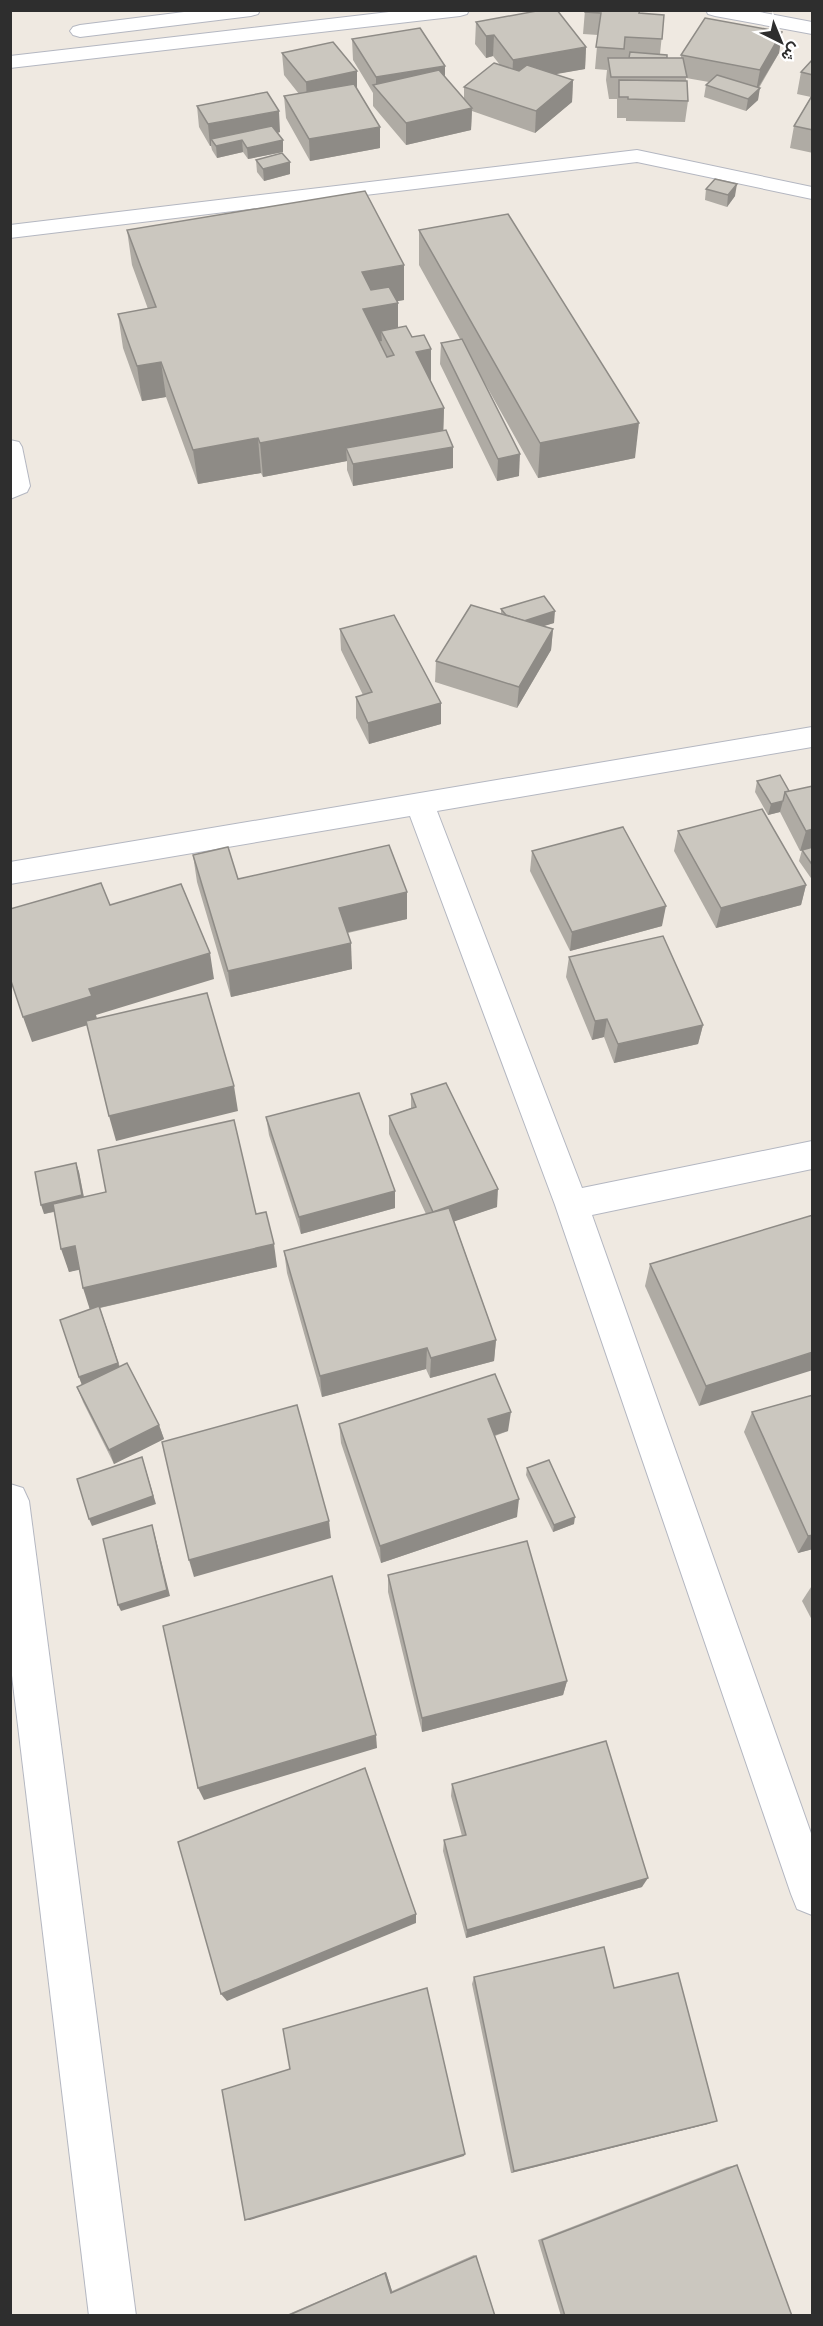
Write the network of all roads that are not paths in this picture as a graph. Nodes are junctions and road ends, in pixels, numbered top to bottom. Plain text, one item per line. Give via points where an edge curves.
1 (251, 10) edge
2 (460, 10) edge
3 (715, 10) edge
4 (813, 28) edge
5 (56, 33) dead end
6 (10, 62) edge
7 (813, 193) edge
8 (10, 232) edge
9 (10, 447) edge
10 (10, 491) edge
11 (813, 737) edge
12 (420, 804) junction
13 (10, 873) edge
14 (813, 1155) edge
15 (572, 1205) junction
16 (10, 1502) edge
17 (813, 1893) edge
18 (113, 2316) edge

1 - 5 street
2 - 6 street
3 - 4 street
7 - 8 street via 637,156
9 - 10 street via 18,486
11 - 12 street
12 - 13 street
12 - 15 street
14 - 15 street
15 - 17 street
16 - 18 street

